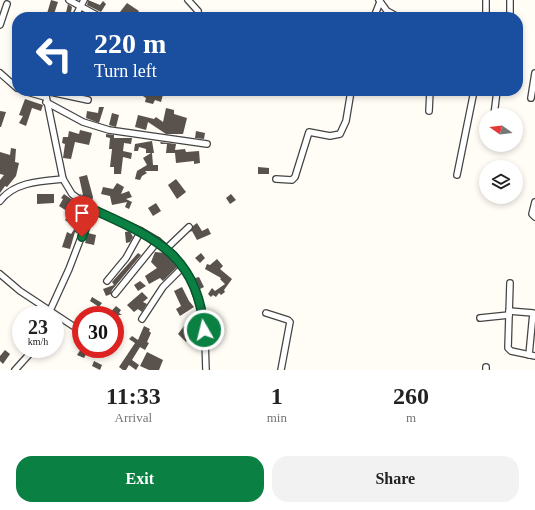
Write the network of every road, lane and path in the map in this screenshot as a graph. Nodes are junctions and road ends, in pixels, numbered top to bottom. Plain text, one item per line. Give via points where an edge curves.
1 (69, 0) edge
2 (84, 0) edge
3 (188, 0) edge
4 (486, 0) edge
5 (510, 0) edge
6 (379, 1) edge
7 (7, 4) dead end
8 (80, 6) junction
9 (198, 11) dead end
10 (77, 12) edge
11 (91, 12) edge
12 (376, 12) edge
13 (389, 12) edge
14 (486, 12) edge
15 (510, 12) edge
16 (0, 25) edge
17 (0, 73) edge
18 (535, 73) edge
19 (12, 84) edge
20 (45, 96) edge
21 (46, 96) edge
22 (54, 96) edge
23 (350, 96) edge
24 (430, 96) edge
25 (473, 96) edge
26 (496, 96) edge
27 (531, 98) dead end
28 (88, 100) dead end
29 (495, 108) edge
30 (429, 112) dead end
31 (207, 144) dead end
32 (457, 175) dead end
33 (64, 179) junction
34 (276, 179) dead end
35 (0, 201) edge
36 (535, 202) edge
37 (92, 209) junction
38 (535, 217) edge
39 (189, 228) dead end
40 (141, 231) junction
41 (158, 241) junction
42 (167, 248) junction
43 (183, 267) junction
44 (0, 274) edge
45 (107, 281) dead end
46 (510, 283) dead end
47 (115, 294) dead end
48 (40, 306) edge
49 (52, 306) edge
50 (266, 313) dead end
51 (509, 313) junction
52 (480, 318) dead end
53 (142, 319) dead end
54 (532, 356) edge
55 (26, 358) edge
56 (15, 370) edge
57 (206, 370) edge
58 (281, 370) edge

1 - 8 street
2 - 8 street
3 - 9 street
4 - 14 street
5 - 15 street
6 - 12 street
6 - 13 street
7 - 16 street
8 - 10 street
8 - 11 street
17 - 19 street
18 - 27 street
20 - 33 street
21 - 31 street via 83,122 99,128
22 - 28 street
23 - 34 street via 346,121 340,134 330,136 309,132 295,177 292,180
24 - 30 street
25 - 32 street
26 - 29 street
33 - 35 street via 38,181 21,186 6,194
33 - 37 street via 77,199
36 - 38 street via 532,214
37 - 40 street
37 - 49 street
39 - 42 street
40 - 41 street
40 - 45 street via 126,258
41 - 42 street
41 - 47 street
42 - 43 street
43 - 53 street via 163,287
43 - 57 street via 192,282 202,312
44 - 48 street
46 - 51 street
50 - 58 street via 290,321
51 - 52 street
51 - 54 street via 508,348
51 - 54 street via 533,313
55 - 56 street

